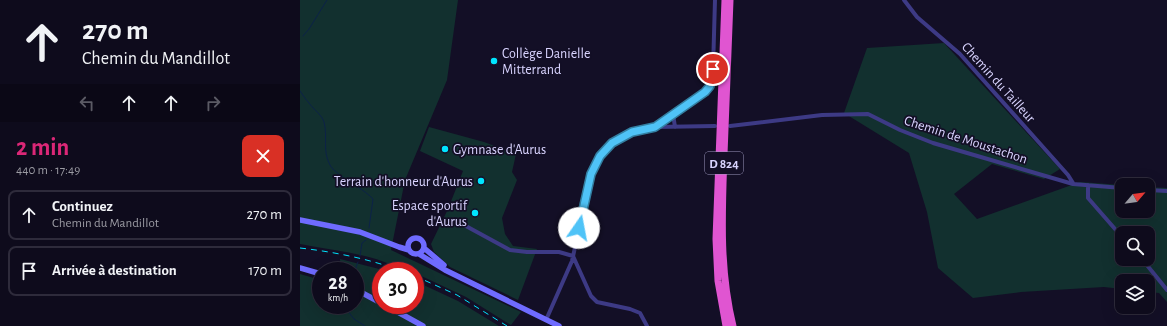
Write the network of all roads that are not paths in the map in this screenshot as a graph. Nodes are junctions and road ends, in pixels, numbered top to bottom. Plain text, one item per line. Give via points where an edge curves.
1 (714, 0) edge
2 (725, 0) edge
3 (730, 0) edge
4 (904, 0) edge
5 (673, 114) junction
6 (715, 126) dead end
7 (730, 126) dead end
8 (655, 127) junction
9 (676, 127) junction
10 (1075, 184) junction
11 (1088, 185) junction
12 (1115, 187) edge
13 (1155, 191) edge
14 (1167, 192) edge
15 (300, 220) edge
16 (464, 225) dead end
17 (1115, 229) edge
18 (408, 242) junction
19 (394, 245) junction
20 (424, 248) junction
21 (409, 250) junction
22 (419, 254) junction
23 (573, 256) junction
24 (1148, 266) edge
25 (300, 268) edge
26 (312, 271) edge
27 (451, 272) junction
28 (1167, 290) edge
29 (401, 314) edge
30 (546, 320) junction
31 (423, 326) edge
32 (559, 326) edge
33 (647, 326) edge
34 (726, 326) edge
35 (733, 326) edge

1 - 5 street via 713,69 710,86 699,97
2 - 34 highway, D 824 via 716,239 718,281
3 - 35 highway, D 824 via 722,238 724,280
4 - 10 street, Chemin du Tailleur via 917,17 960,54
5 - 8 street
5 - 9 street
6 - 9 street
7 - 10 street, Chemin de Moustachon via 822,115 868,114 933,143
8 - 9 street
8 - 23 street via 621,138 608,146 600,156 591,174
10 - 11 street, Chemin de Moustachon
11 - 12 street, Chemin de Moustachon
11 - 17 street via 1088,198
13 - 14 street
15 - 19 main road via 360,232
16 - 23 street via 510,250 559,252
18 - 19 main road
18 - 20 main road via 412,238 418,238 424,242
18 - 21 main road
19 - 21 main road
20 - 22 main road
20 - 27 main road
21 - 22 main road via 413,254
22 - 27 main road
23 - 30 street
23 - 33 street via 591,296 597,302 640,313
24 - 28 street
25 - 26 main road
27 - 30 main road
29 - 31 main road
30 - 32 main road

